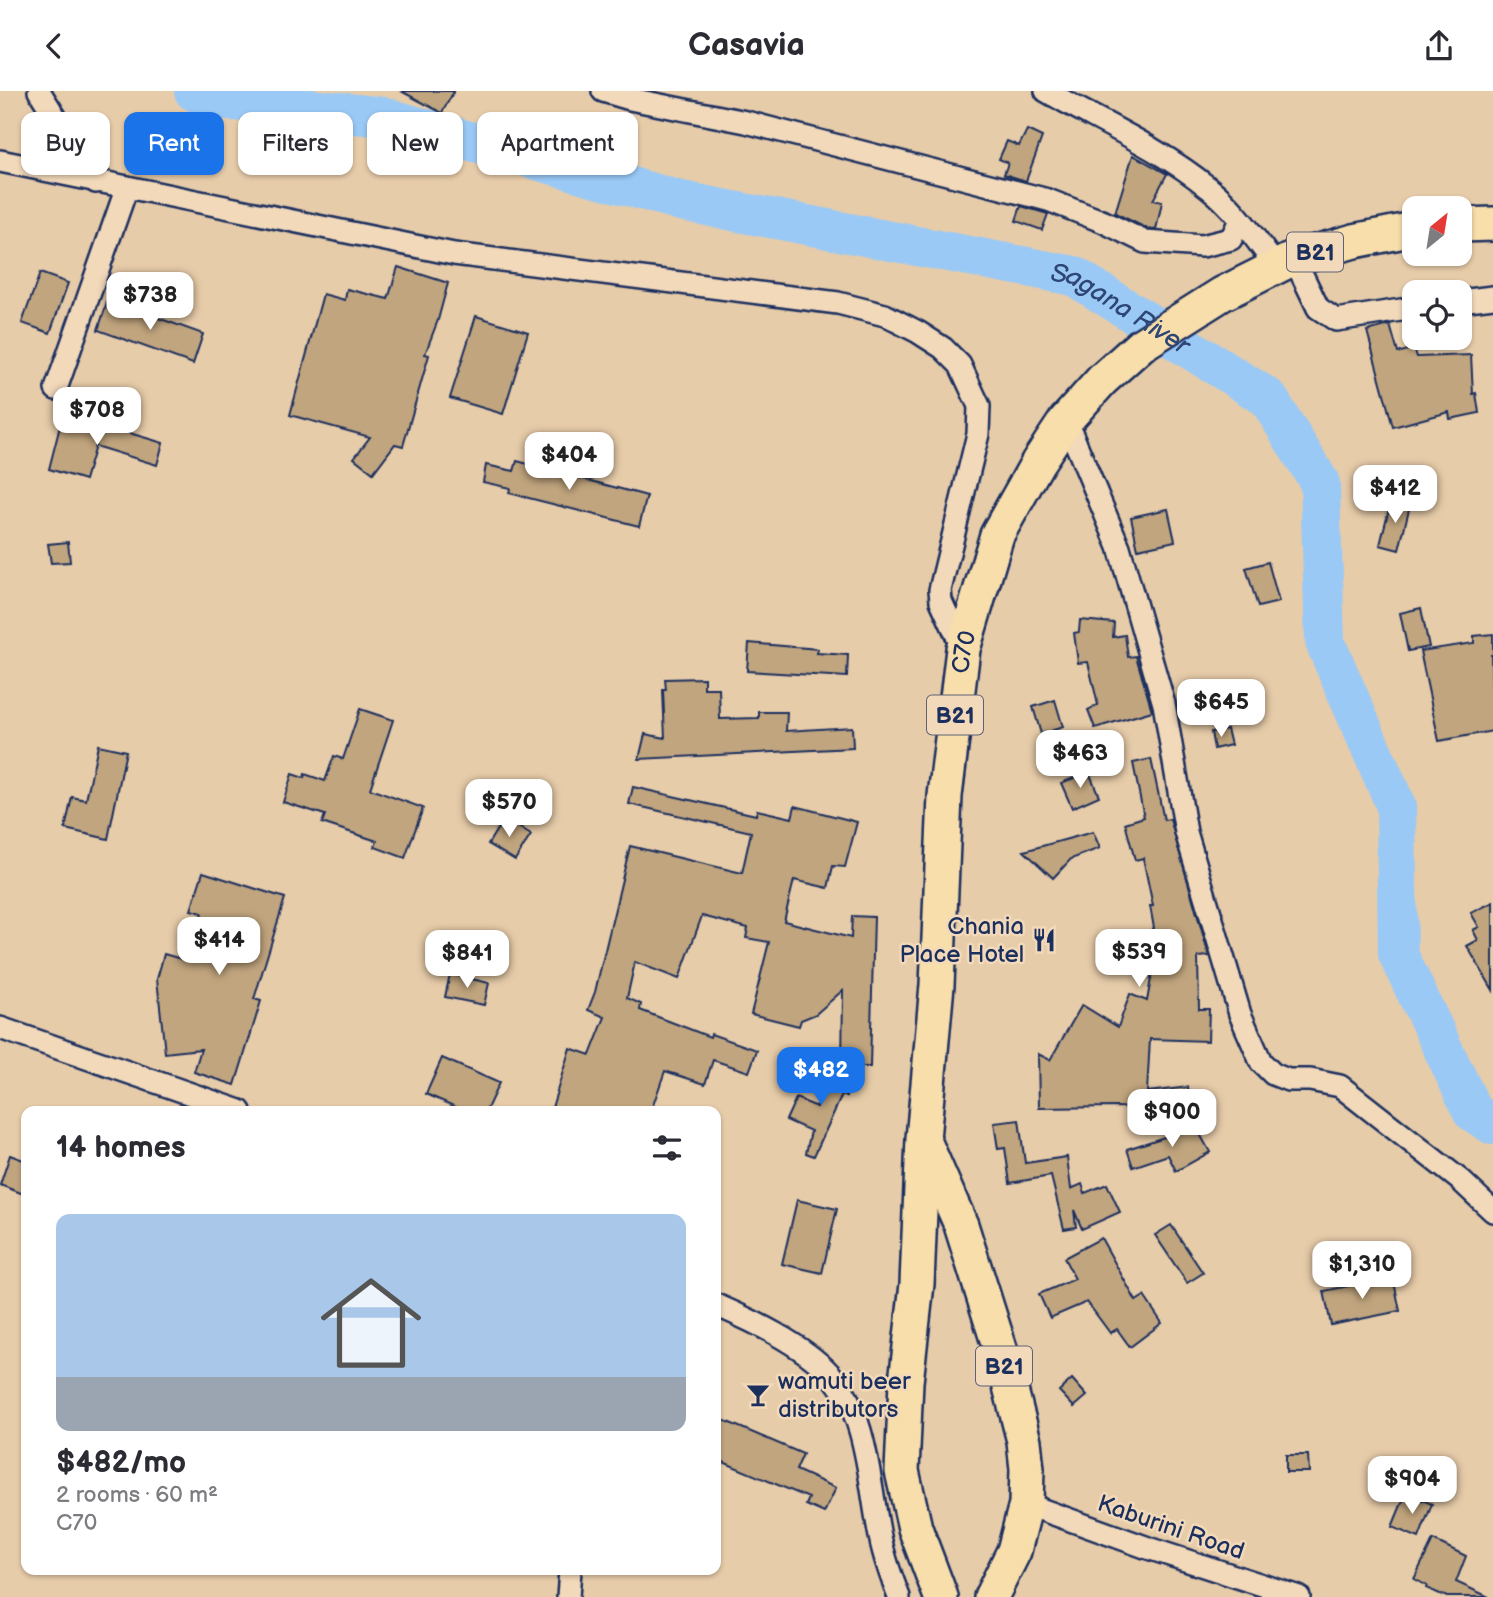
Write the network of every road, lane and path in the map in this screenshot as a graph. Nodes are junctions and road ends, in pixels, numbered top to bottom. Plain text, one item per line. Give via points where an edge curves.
1 (38, 91) edge
2 (603, 91) edge
3 (1046, 91) edge
4 (0, 161) edge
5 (96, 182) junction
6 (127, 187) junction
7 (1240, 220) junction
8 (1493, 224) edge
9 (1472, 225) edge
10 (1402, 231) edge
11 (1285, 262) junction
12 (1493, 296) edge
13 (1472, 299) edge
14 (1402, 310) edge
15 (55, 389) dead end
16 (1066, 420) junction
17 (963, 649) junction
18 (0, 1028) edge
19 (226, 1106) edge
20 (923, 1139) junction
21 (1493, 1212) edge
22 (721, 1308) edge
23 (1026, 1504) junction
24 (570, 1575) edge
25 (568, 1597) edge
26 (899, 1597) edge
27 (941, 1597) edge
28 (991, 1597) edge
29 (1299, 1597) edge

1 - 5 street
2 - 7 street via 746,122 1048,200 1145,242 1202,246 1231,239
3 - 7 street via 1159,153 1211,189
4 - 5 street
5 - 6 street
6 - 15 street
6 - 17 street via 454,254 838,303 885,315 918,332 960,365 979,406 975,447 940,590
7 - 11 street
8 - 9 highway
10 - 11 highway, B21
11 - 14 street via 1318,308 1336,320
11 - 16 highway, C70 / B21 via 1222,294 1142,345
12 - 13 street
16 - 17 highway, C70 / B21 via 997,535
16 - 21 street via 1119,547 1164,703 1186,832 1236,1002 1261,1062 1288,1080 1340,1086 1460,1180
17 - 20 highway, C70 / B21 via 945,796 937,985
18 - 19 street
20 - 23 highway, B21 via 961,1225 1002,1355 1024,1441
20 - 27 highway, B21 via 902,1471 915,1528
22 - 26 street via 798,1347 830,1373 843,1391 855,1412 881,1541
23 - 28 highway, B21 via 1014,1551
23 - 29 street, Kaburini Road
24 - 25 street

